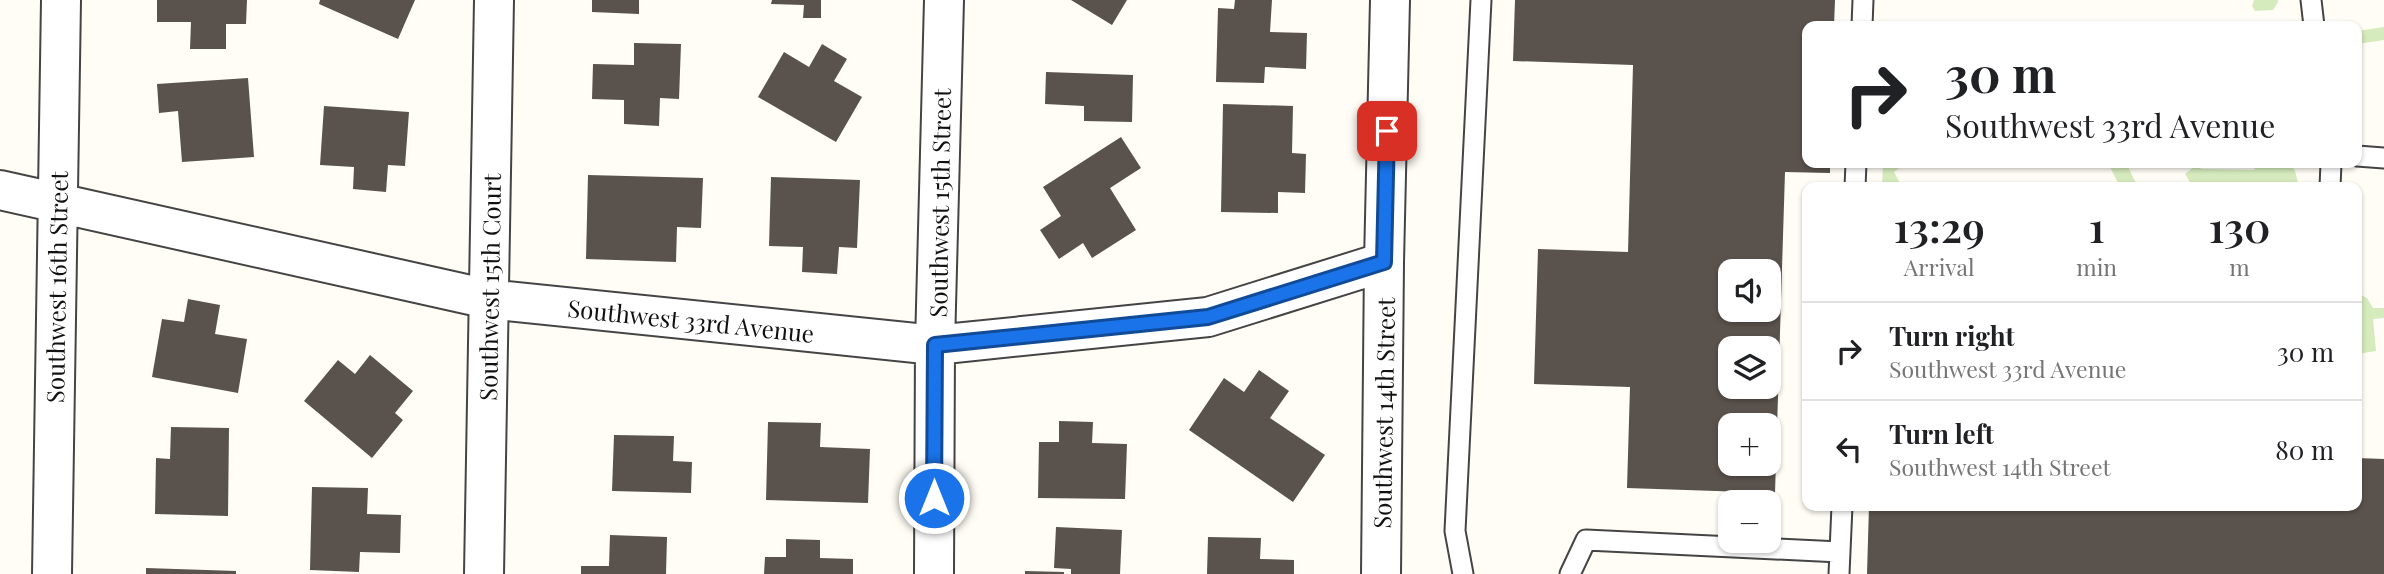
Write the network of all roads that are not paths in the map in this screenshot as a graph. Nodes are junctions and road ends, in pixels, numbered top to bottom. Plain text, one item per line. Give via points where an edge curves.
1 (61, 0) edge
2 (494, 0) edge
3 (944, 0) edge
4 (1390, 0) edge
5 (1481, 0) edge
6 (1863, 0) edge
7 (2311, 0) edge
8 (1862, 21) edge
9 (2313, 21) edge
10 (2362, 156) edge
11 (2384, 158) edge
12 (0, 190) edge
13 (57, 205) junction
14 (1384, 262) junction
15 (488, 299) junction
16 (935, 345) junction
17 (1842, 511) edge
18 (1840, 552) junction
19 (52, 574) edge
20 (484, 574) edge
21 (934, 574) edge
22 (1381, 574) edge
23 (1462, 574) edge
24 (1570, 574) edge
25 (1839, 574) edge

1 - 13 street, Southwest 16th Street
2 - 15 street, Southwest 15th Court
3 - 16 street, Southwest 15th Street
4 - 14 street, Southwest 14th Street
5 - 23 lane via 1455,531
6 - 8 lane
7 - 9 lane
10 - 11 lane
12 - 13 street, Southwest 33rd Avenue
13 - 15 street, Southwest 33rd Avenue
13 - 19 street, Southwest 16th Street
14 - 16 street, Southwest 33rd Avenue via 1208,317
14 - 22 street, Southwest 14th Street
15 - 16 street, Southwest 33rd Avenue
15 - 20 street, Southwest 15th Court
16 - 21 street, Southwest 15th Street
17 - 18 lane
18 - 24 lane via 1586,540
18 - 25 lane

